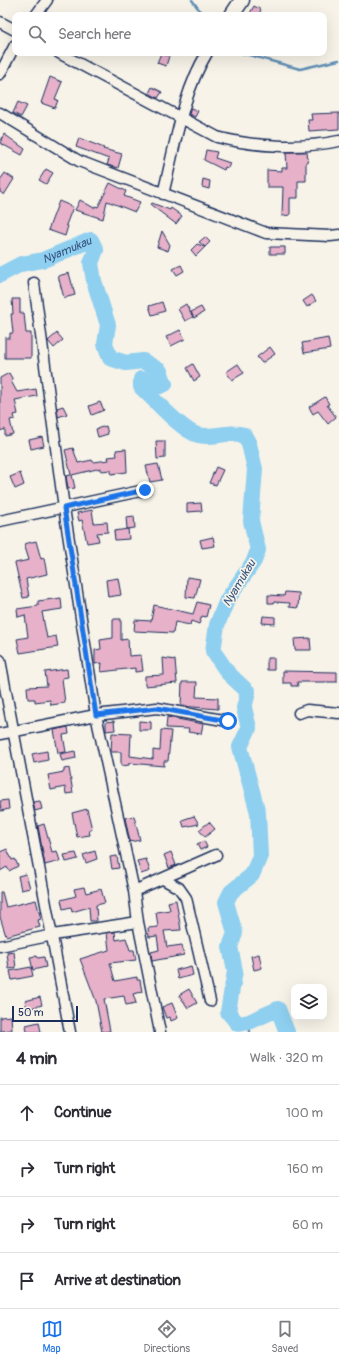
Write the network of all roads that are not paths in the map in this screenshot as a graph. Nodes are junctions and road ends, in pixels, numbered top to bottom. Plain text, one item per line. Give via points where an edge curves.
1 (47, 0) edge
2 (242, 0) edge
3 (38, 12) edge
4 (234, 12) edge
5 (0, 22) edge
6 (12, 28) edge
7 (12, 51) edge
8 (64, 56) edge
9 (205, 56) edge
10 (0, 74) edge
11 (0, 113) edge
12 (181, 118) junction
13 (339, 141) edge
14 (163, 194) junction
15 (339, 235) edge
16 (34, 283) dead end
17 (145, 490) dead end
18 (64, 508) junction
19 (0, 521) edge
20 (0, 660) edge
21 (299, 713) dead end
22 (339, 713) edge
23 (96, 715) junction
24 (228, 721) dead end
25 (13, 732) junction
26 (0, 734) edge
27 (216, 855) dead end
28 (163, 879) junction
29 (134, 891) junction
30 (138, 922) junction
31 (53, 935) junction
32 (0, 946) edge
33 (210, 1001) dead end
34 (70, 1032) edge
35 (160, 1032) edge

1 - 3 street
2 - 4 street
5 - 6 street
7 - 10 street
8 - 12 street
9 - 12 street via 197,69
11 - 14 street via 79,161
12 - 13 street via 216,137 240,143 316,146
12 - 14 street
14 - 15 street via 266,233
16 - 18 street
17 - 18 street
18 - 19 street
18 - 23 street
20 - 25 street
21 - 22 street via 313,710
23 - 24 street via 157,708
23 - 25 street
23 - 29 street
25 - 26 street
25 - 31 street
27 - 28 street
28 - 29 street
28 - 33 street via 179,888 186,898
29 - 30 street
30 - 31 street
30 - 35 street
31 - 32 street
31 - 34 street

